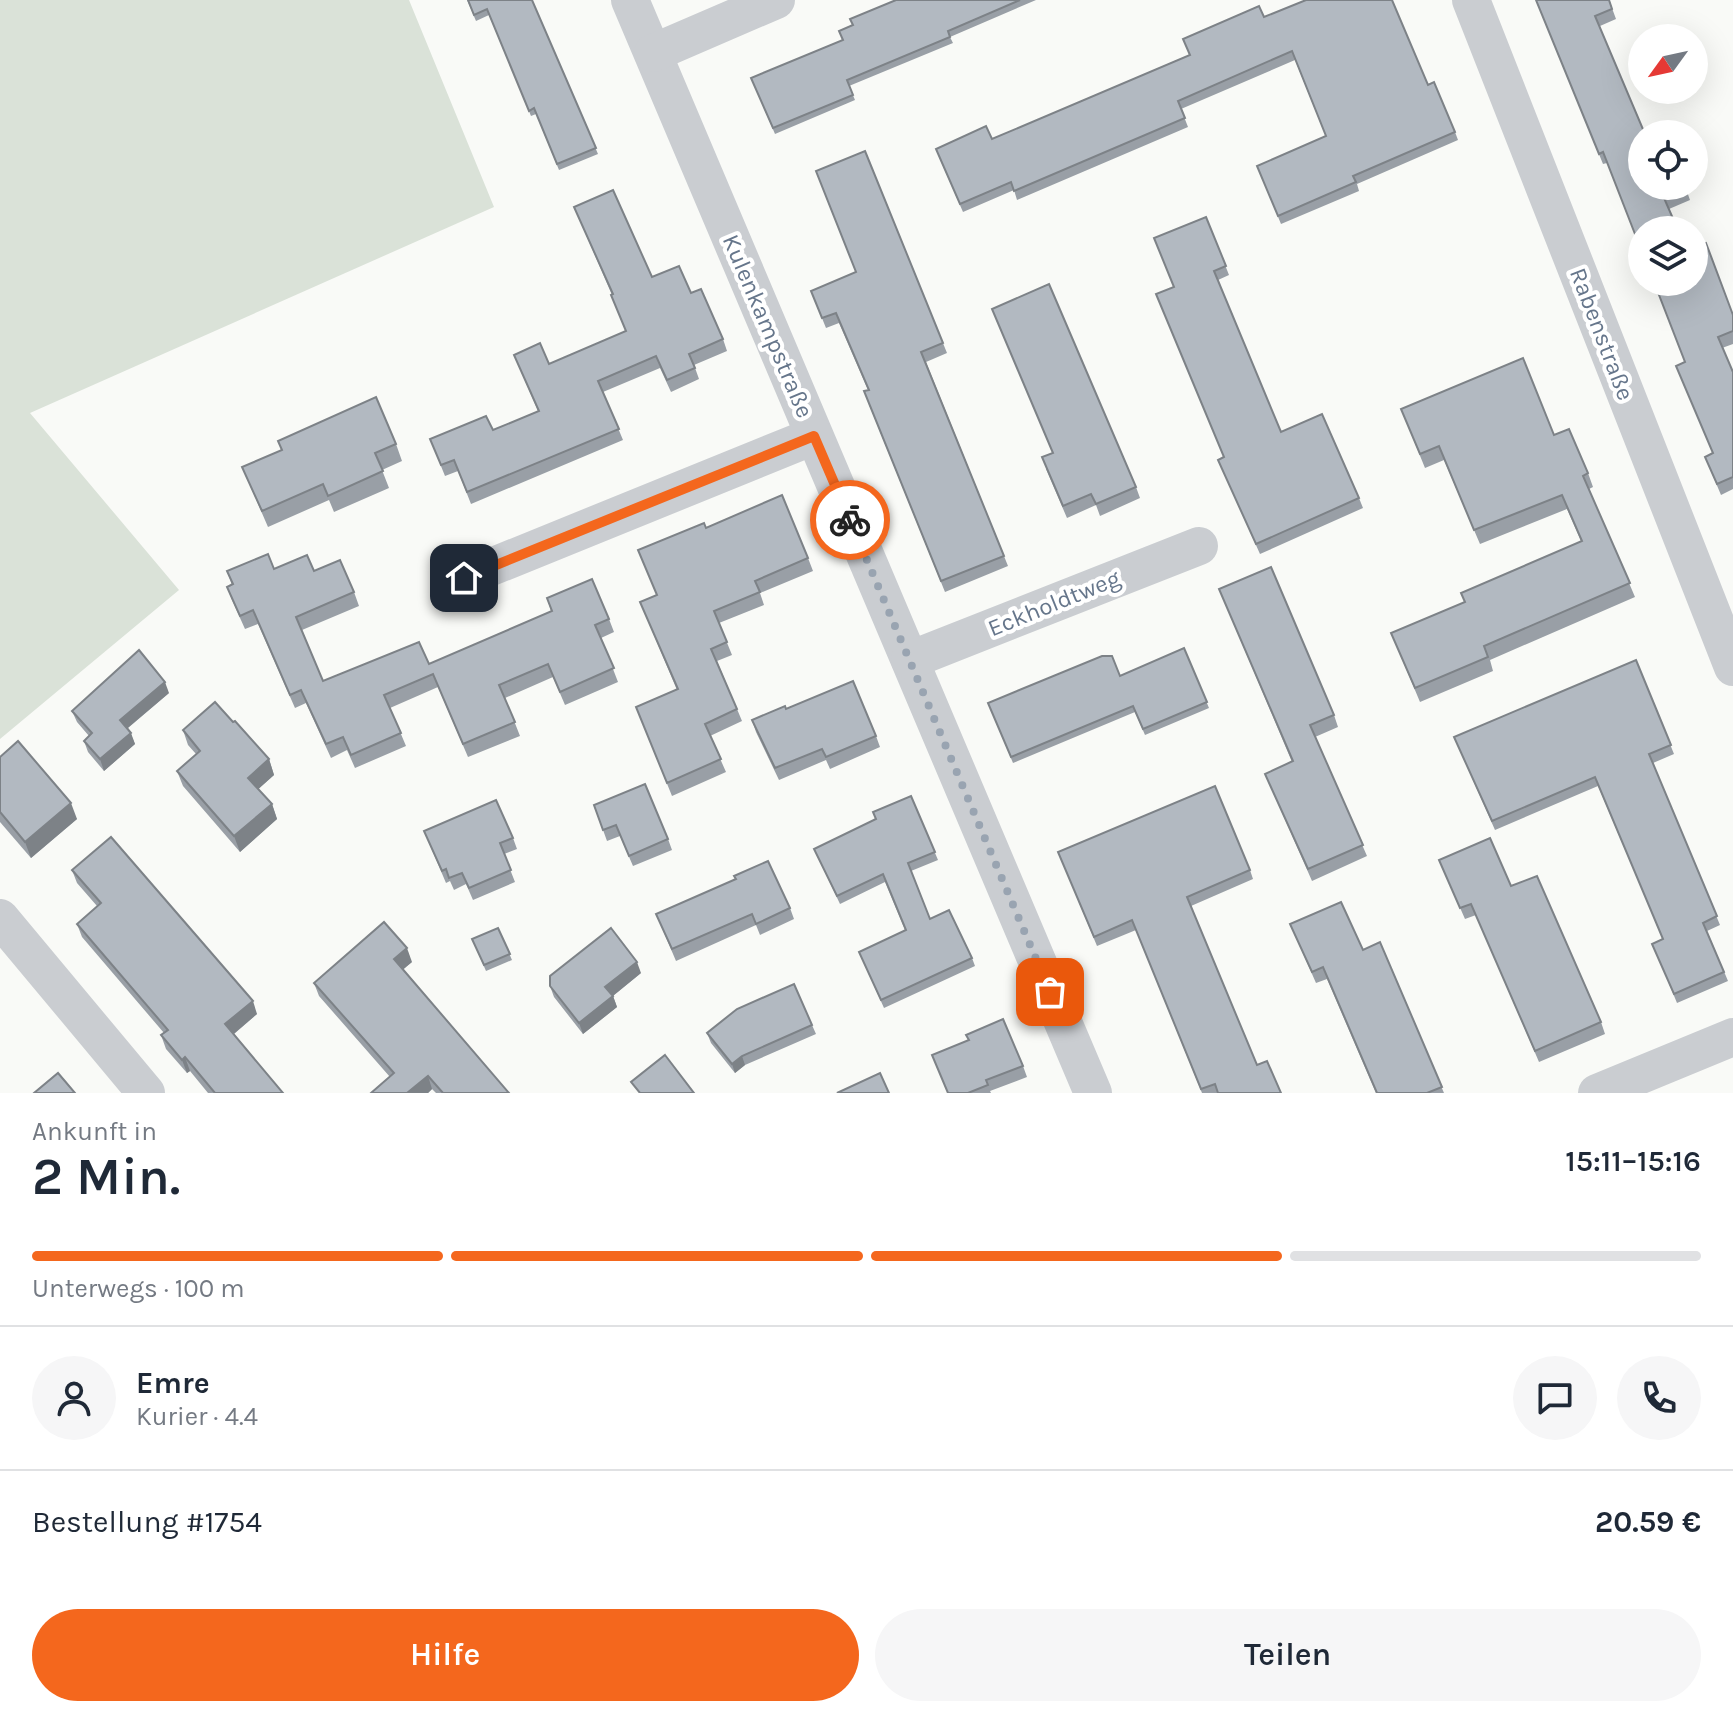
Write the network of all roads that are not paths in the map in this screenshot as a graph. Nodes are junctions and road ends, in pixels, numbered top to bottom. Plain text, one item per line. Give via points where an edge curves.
1 (630, 0) edge
2 (776, 0) edge
3 (1471, 0) edge
4 (653, 53) junction
5 (814, 436) junction
6 (1199, 546) dead end
7 (464, 578) dead end
8 (910, 660) junction
9 (1733, 667) edge
10 (0, 918) edge
11 (1733, 1037) edge
12 (146, 1093) edge
13 (1093, 1093) edge
14 (1597, 1093) edge

1 - 4 street, Kulenkampstraße
2 - 4 street
3 - 9 street, Rabenstraße
4 - 5 street, Kulenkampstraße
5 - 7 street
5 - 8 street, Kulenkampstraße
6 - 8 street, Eckholdtweg
8 - 13 street, Kulenkampstraße
10 - 12 street
11 - 14 street

